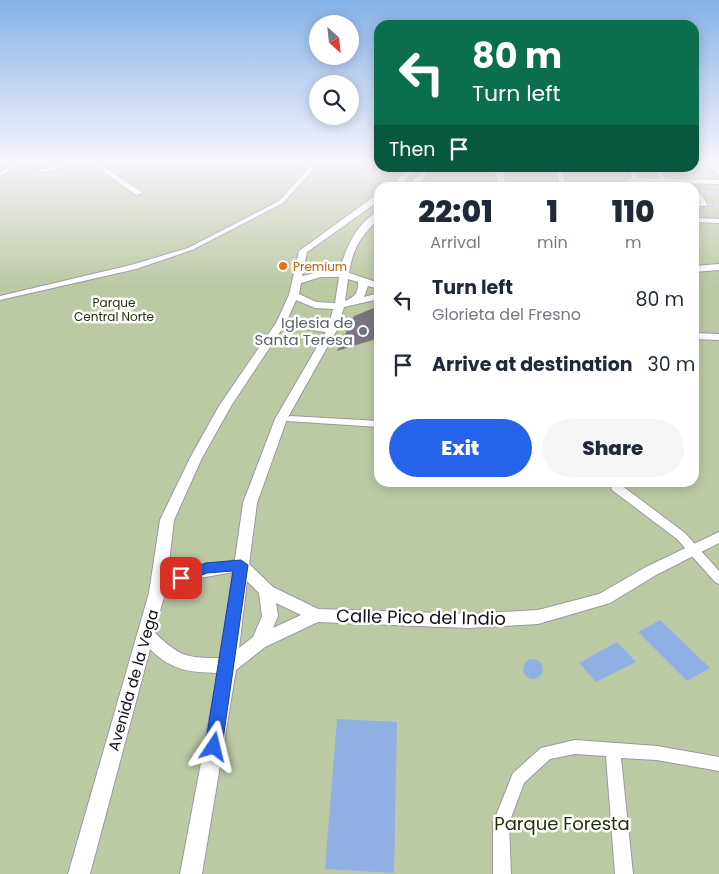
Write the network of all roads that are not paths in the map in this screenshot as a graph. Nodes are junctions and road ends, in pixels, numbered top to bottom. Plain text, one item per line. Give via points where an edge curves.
1 (278, 203) edge
2 (371, 203) edge
3 (374, 219) edge
4 (699, 220) edge
5 (719, 221) edge
6 (719, 266) edge
7 (699, 268) edge
8 (345, 274) junction
9 (363, 281) junction
10 (374, 284) edge
11 (295, 288) junction
12 (374, 297) edge
13 (0, 298) edge
14 (339, 306) junction
15 (281, 323) junction
16 (331, 332) junction
17 (699, 336) edge
18 (719, 337) edge
19 (290, 419) dead end
20 (374, 424) edge
21 (616, 487) edge
22 (719, 537) edge
23 (693, 550) junction
24 (241, 565) junction
25 (719, 579) edge
26 (267, 591) junction
27 (157, 593) junction
28 (316, 615) junction
29 (147, 635) junction
30 (258, 642) junction
31 (228, 666) junction
32 (613, 749) junction
33 (719, 764) edge
34 (79, 874) edge
35 (191, 874) edge
36 (502, 874) edge
37 (624, 874) edge

1 - 13 street via 233,223 190,249 132,267
2 - 11 street, Avenida de la Vega via 303,251
3 - 8 street via 355,239 347,256
4 - 5 street
6 - 7 street
8 - 9 street
8 - 11 street via 327,272
8 - 14 street
9 - 10 street
9 - 14 street via 362,295
11 - 14 street via 317,306
11 - 15 street, Avenida de la Vega
12 - 14 street
14 - 16 street
15 - 16 street
15 - 27 street, Avenida de la Vega via 225,406 193,463 167,520
16 - 24 street via 281,419 250,502
17 - 18 street
19 - 20 street
21 - 23 street via 680,536
22 - 23 street, Calle Pico del Indio
23 - 25 street
23 - 28 street, Calle Pico del Indio via 604,599 538,616 469,621
24 - 26 street, Calle Pico del Indio
24 - 27 street via 206,568
24 - 31 street
26 - 28 street, Calle Pico del Indio
26 - 30 street via 270,616
27 - 29 street, Avenida de la Vega
28 - 30 street, Calle Pico del Indio
29 - 31 street via 164,652 188,665
29 - 34 street, Avenida de la Vega
30 - 31 street
31 - 35 street
32 - 33 street
32 - 36 street via 575,747 546,753 518,778 501,823
32 - 37 street

